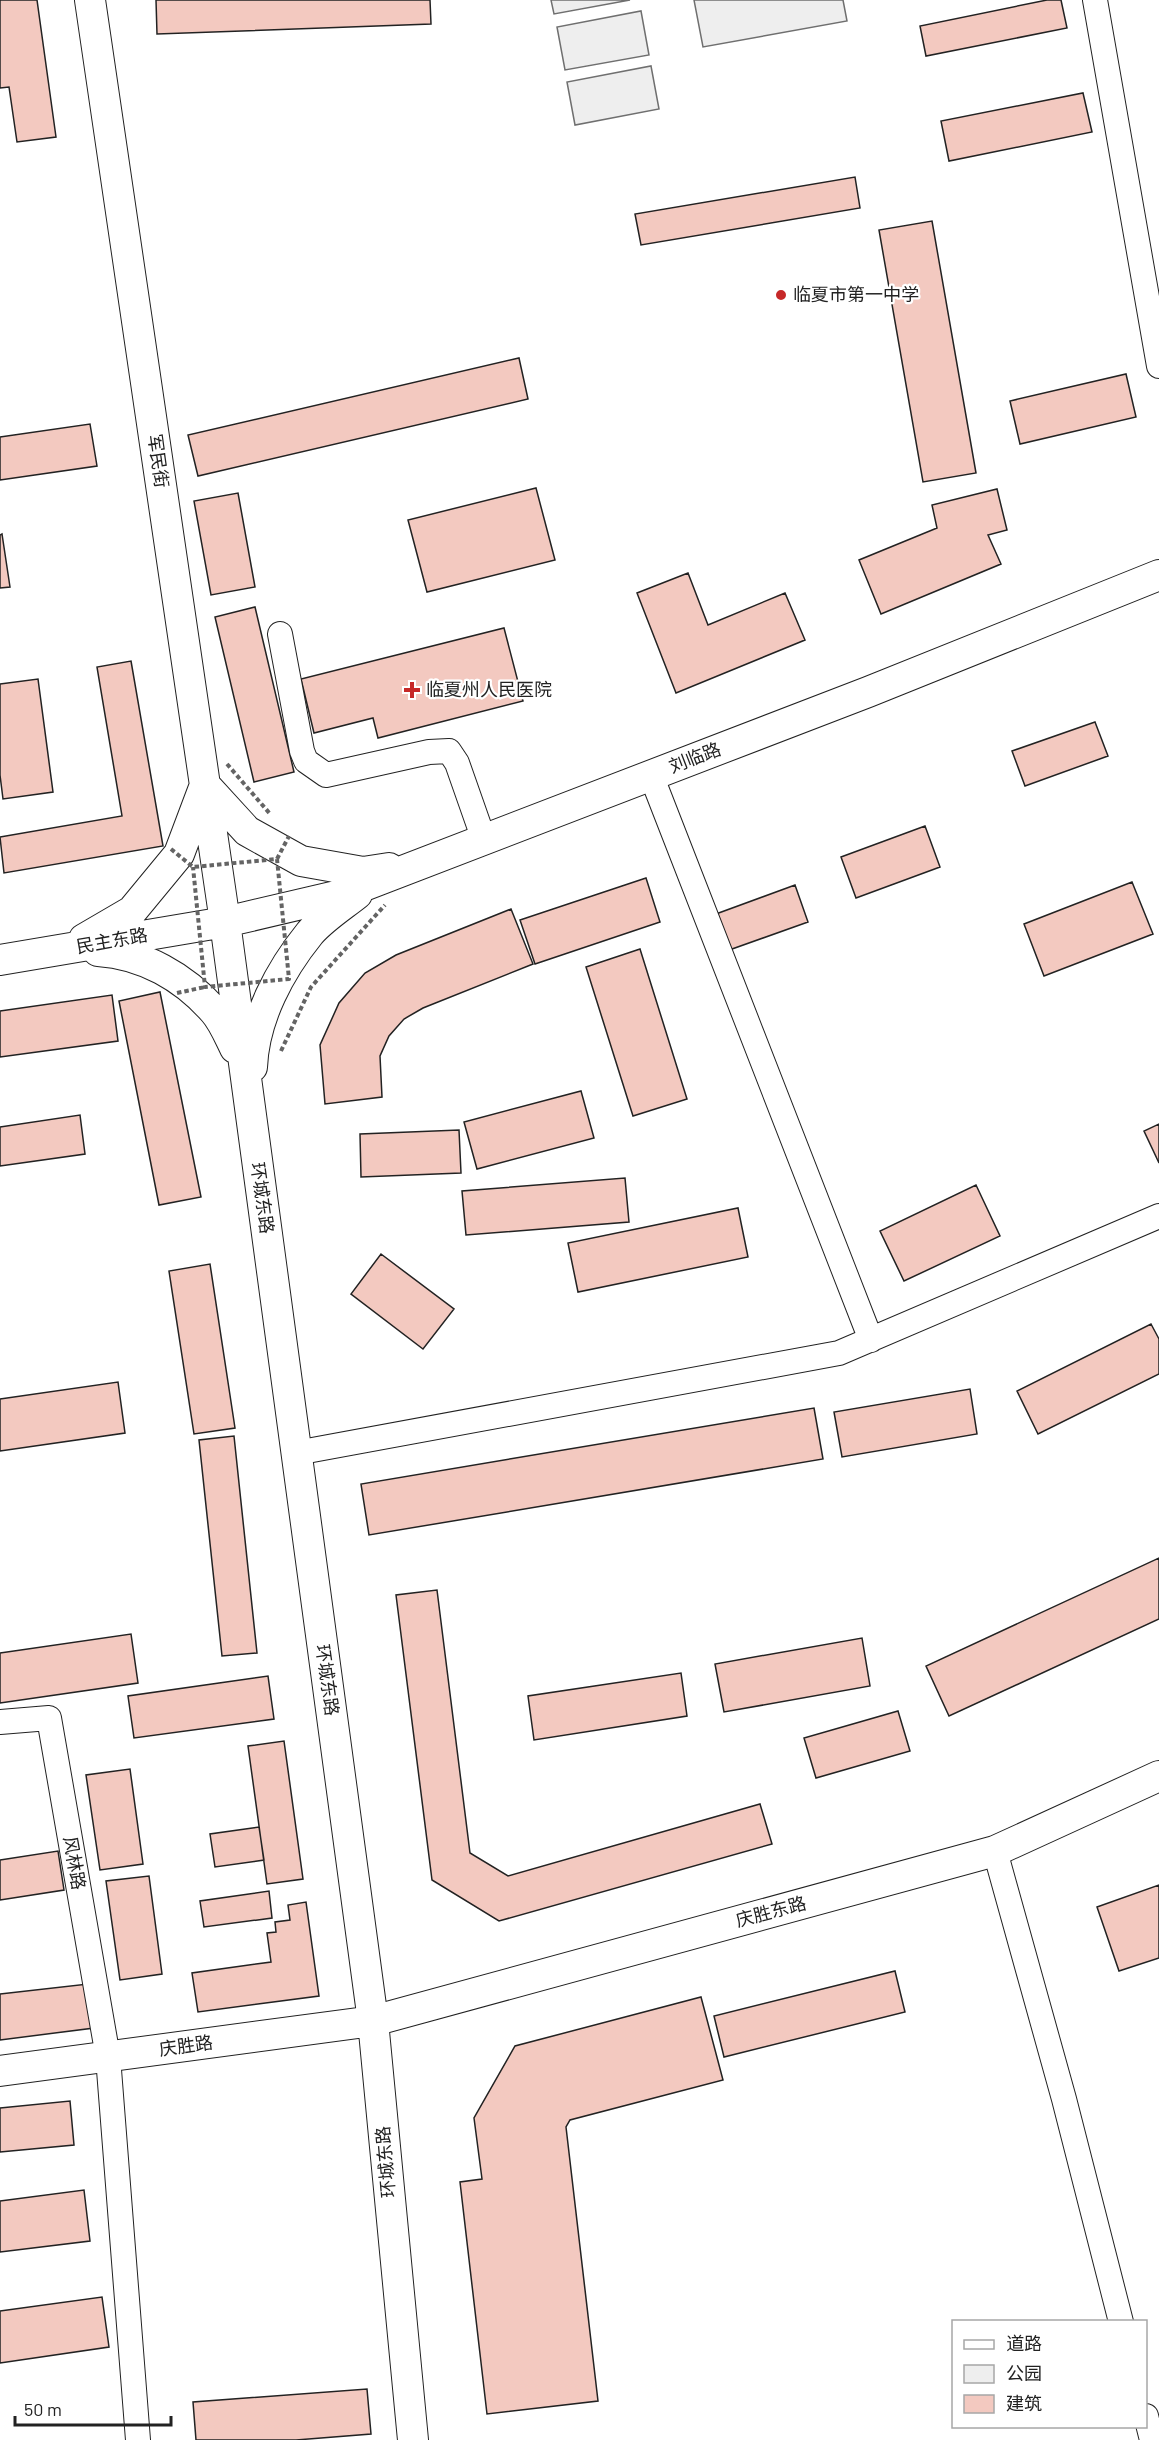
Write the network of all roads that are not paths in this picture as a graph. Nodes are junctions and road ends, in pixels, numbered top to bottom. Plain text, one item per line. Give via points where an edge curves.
1 (90, 0) edge
2 (1095, 0) edge
3 (1159, 366) edge
4 (1159, 575) edge
5 (280, 634) dead end
6 (651, 775) junction
7 (205, 785) junction
8 (484, 840) junction
9 (424, 863) junction
10 (225, 922) junction
11 (68, 948) junction
12 (0, 960) edge
13 (251, 1115) junction
14 (1159, 1216) edge
15 (871, 1340) junction
16 (296, 1453) junction
17 (0, 1722) edge
18 (1159, 1776) edge
19 (995, 1851) junction
20 (373, 2021) junction
21 (108, 2057) junction
22 (0, 2071) edge
23 (1120, 2320) edge
24 (1147, 2420) edge
25 (138, 2440) edge
26 (413, 2440) edge
27 (1152, 2440) edge

1 - 7 main road, 军民街
2 - 3 street
4 - 6 main road, 刘临路
5 - 8 street via 306,760 326,775 449,751 457,763
6 - 8 main road, 刘临路
6 - 15 street
7 - 9 main road via 247,831 301,861 363,872
7 - 10 main road, 军民街
7 - 11 main road via 179,854 132,911
8 - 9 main road, 刘临路
9 - 10 main road, 刘临路 via 340,895
9 - 13 main road via 363,889 311,931 274,986 253,1049
10 - 11 main road, 民主东路
10 - 13 main road, 环城东路
11 - 12 main road, 民主东路
11 - 13 main road via 124,952 175,975 216,1012 242,1061
13 - 16 main road, 环城东路
14 - 15 street
15 - 16 street via 839,1353
16 - 20 main road, 环城东路
17 - 21 street, 风林路 via 50,1718
18 - 19 main road, 庆胜东路
19 - 20 main road, 庆胜东路
19 - 23 street
20 - 21 main road, 庆胜路
20 - 26 main road, 环城东路
21 - 22 main road, 庆胜路
21 - 25 street
24 - 27 street

